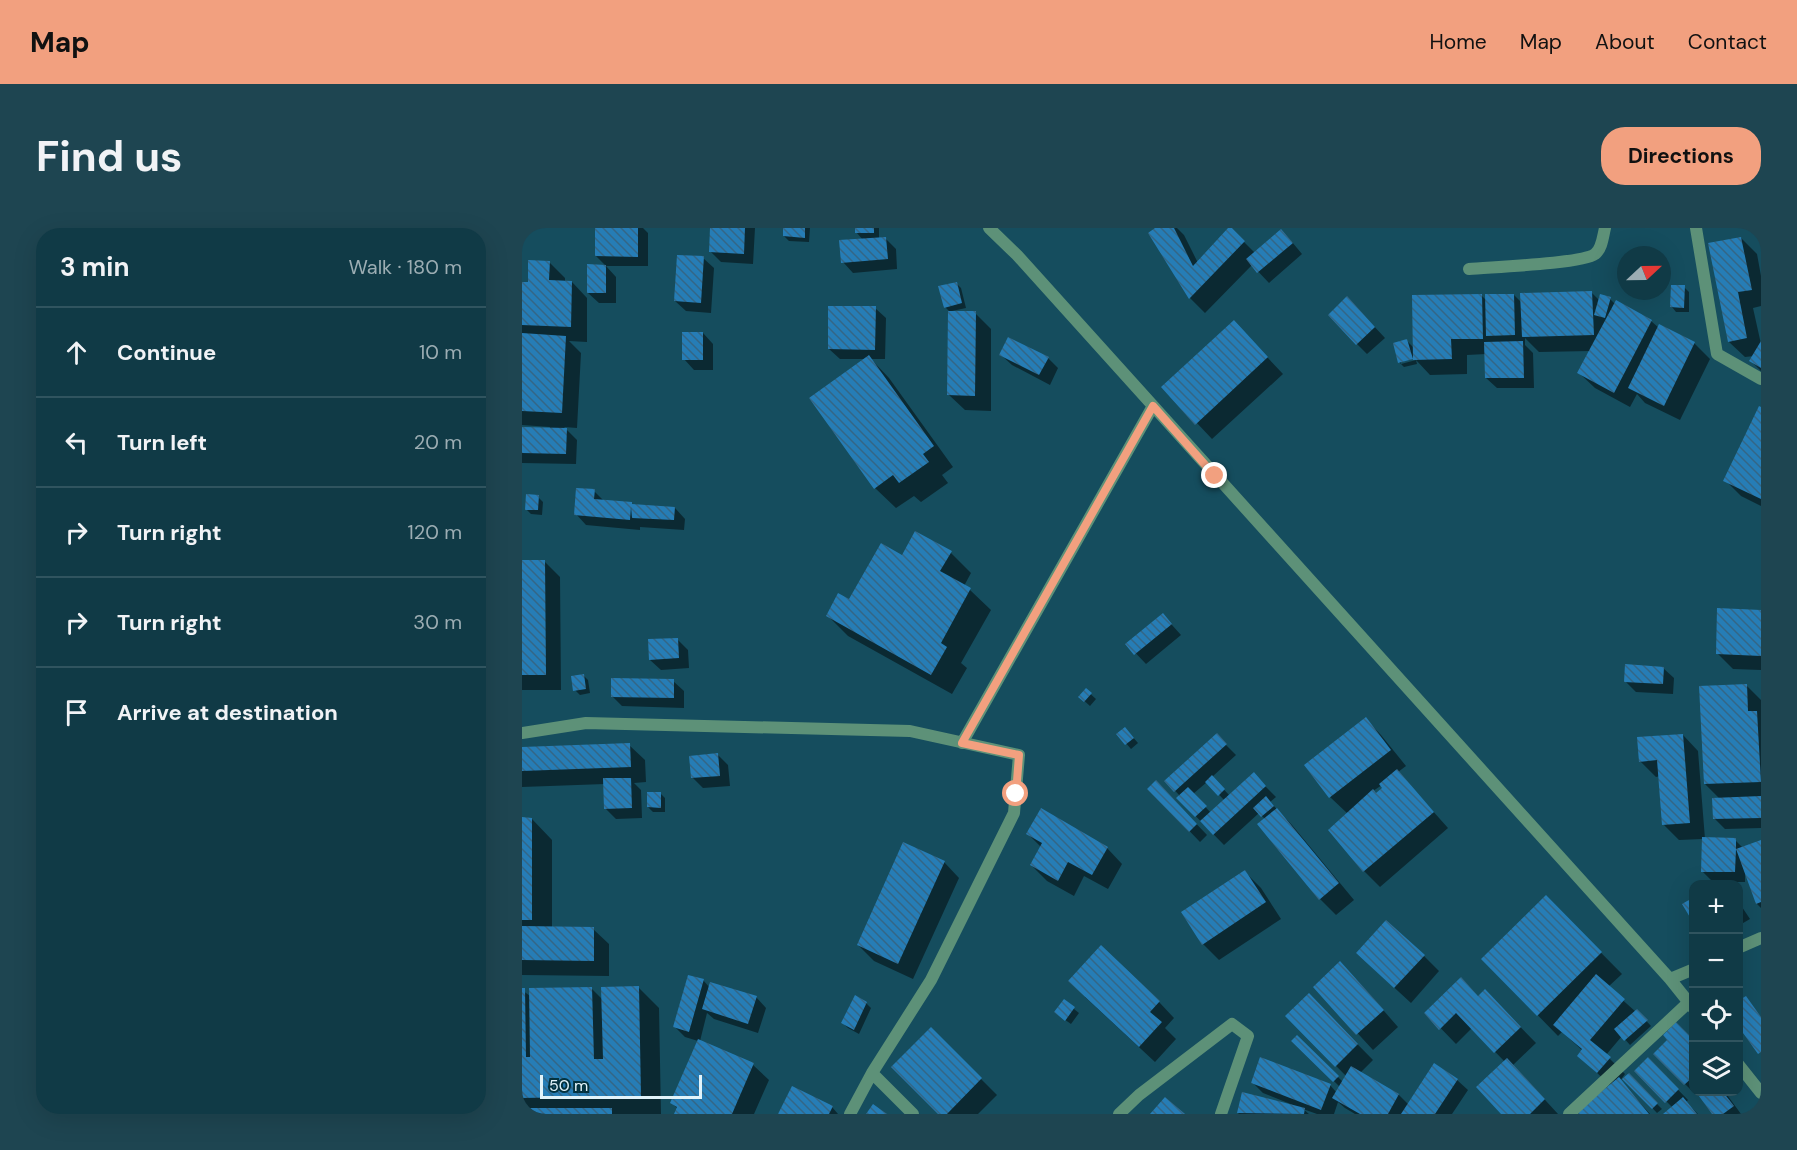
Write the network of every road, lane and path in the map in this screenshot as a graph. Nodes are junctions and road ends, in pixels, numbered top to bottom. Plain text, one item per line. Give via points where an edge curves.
1 (989, 228) edge
2 (1605, 228) edge
3 (1696, 228) edge
4 (1469, 268) dead end
5 (1761, 380) edge
6 (1153, 406) junction
7 (522, 733) edge
8 (962, 743) junction
9 (1761, 938) edge
10 (1743, 946) edge
11 (1689, 971) edge
12 (1670, 979) junction
13 (1689, 1003) edge
14 (1689, 1008) edge
15 (1743, 1068) edge
16 (872, 1072) junction
17 (1756, 1077) edge
18 (1761, 1093) edge
19 (850, 1114) edge
20 (913, 1114) edge
21 (1119, 1114) edge
22 (1221, 1114) edge
23 (1569, 1114) edge

1 - 6 street
2 - 4 street via 1594,255
3 - 5 street via 1717,354
6 - 8 street
6 - 12 street
7 - 8 street via 609,723 910,731
8 - 16 street via 1019,755 1014,813 931,980
9 - 10 street
11 - 12 street
12 - 13 street
14 - 23 street
15 - 17 street
16 - 19 street
16 - 20 street
17 - 18 street
21 - 22 street via 1232,1024 1248,1036

